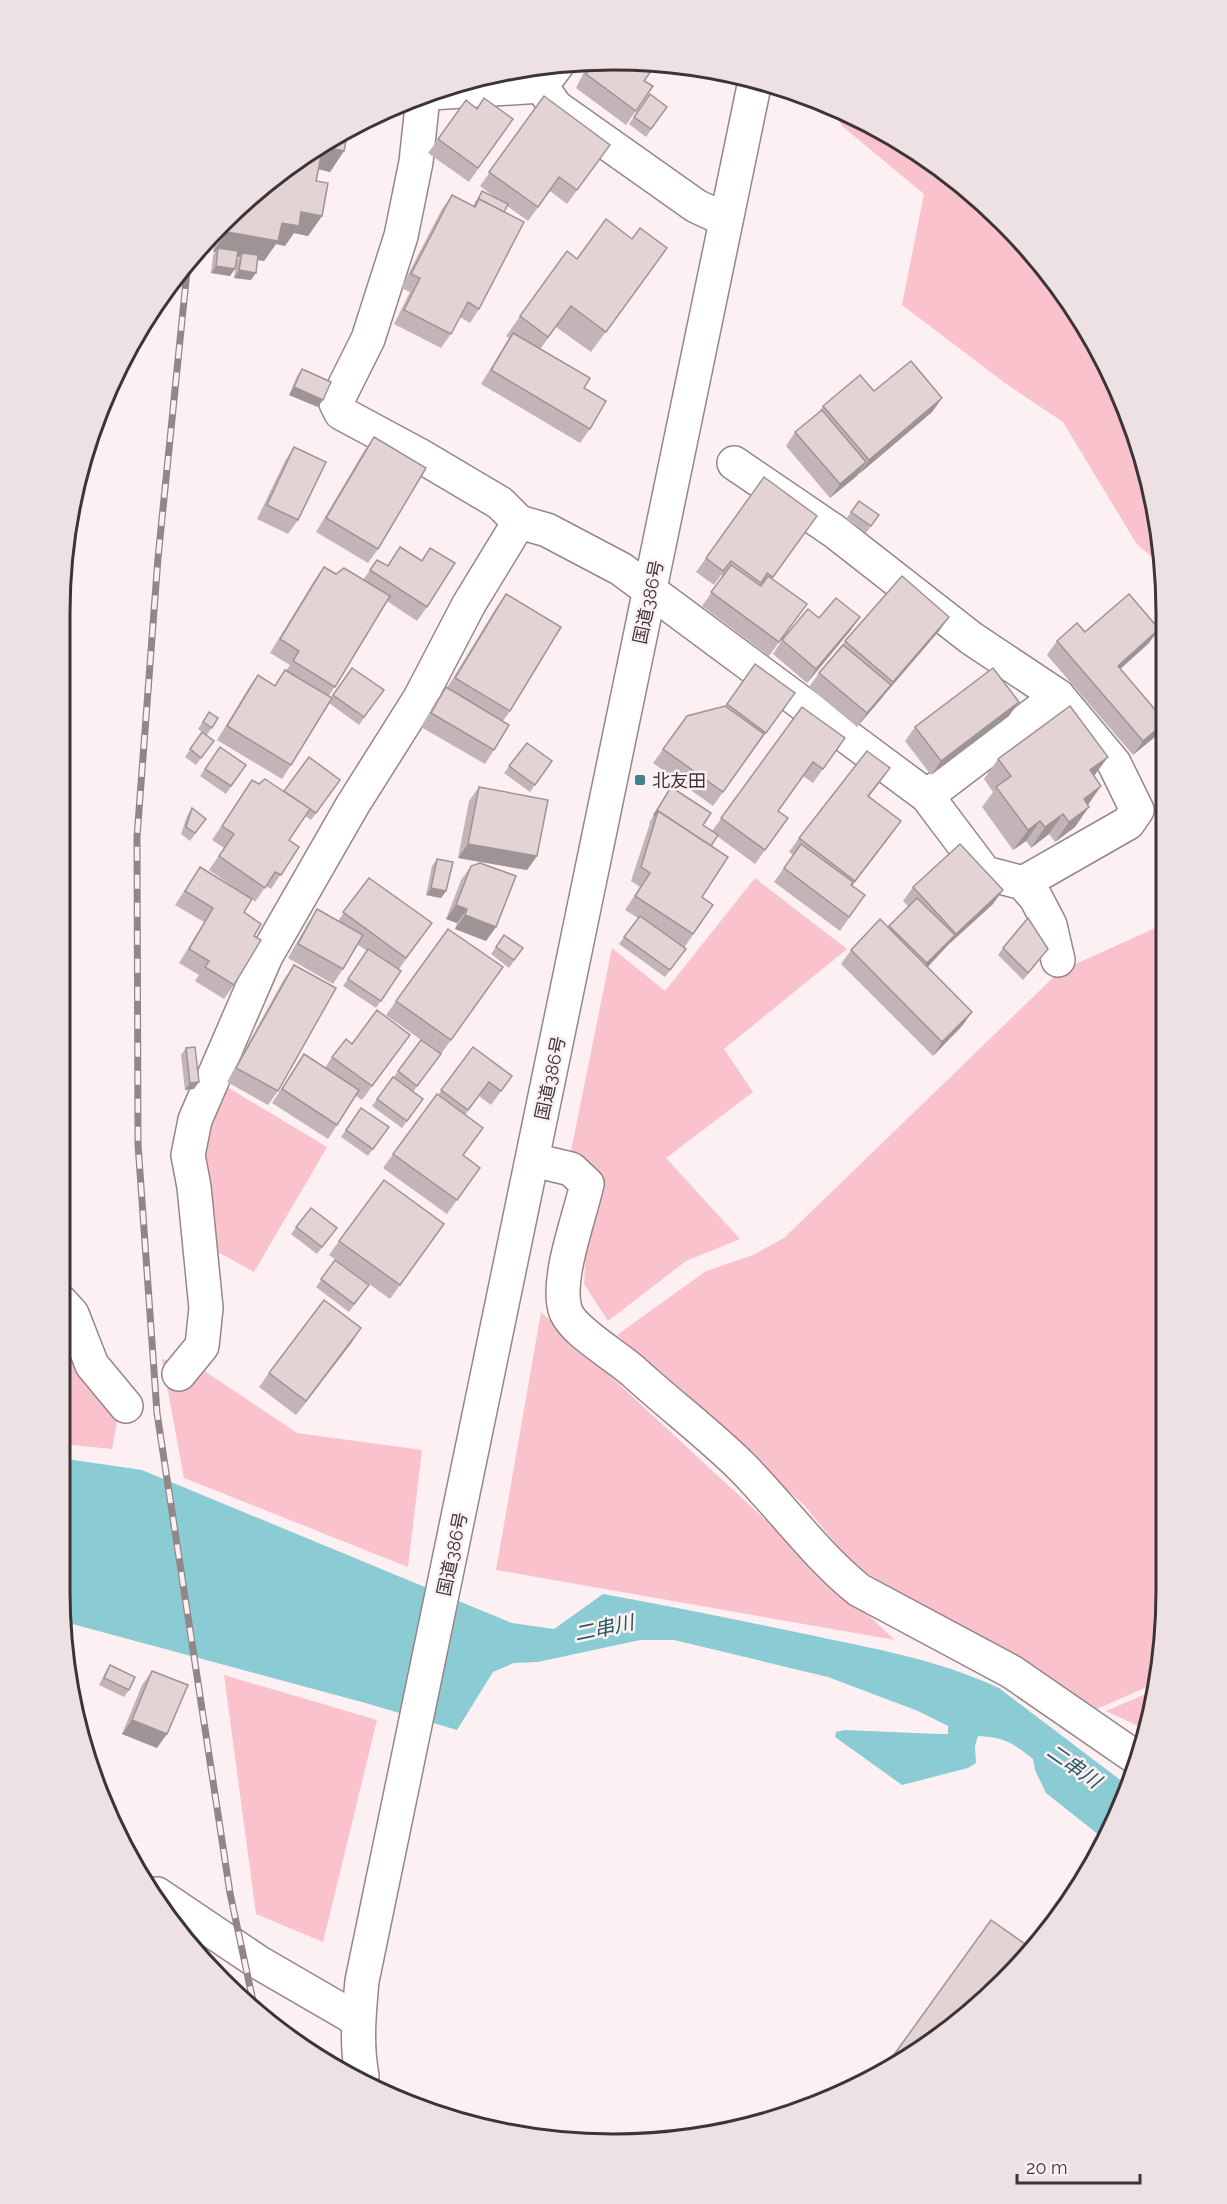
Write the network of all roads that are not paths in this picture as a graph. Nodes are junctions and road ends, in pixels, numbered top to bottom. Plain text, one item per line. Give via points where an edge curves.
1 (549, 75) edge
2 (505, 82) edge
3 (753, 89) edge
4 (422, 106) edge
5 (726, 220) junction
6 (734, 463) dead end
7 (519, 522) junction
8 (651, 591) junction
9 (1058, 696) junction
10 (927, 796) junction
11 (1023, 883) junction
12 (1058, 960) dead end
13 (533, 1160) junction
14 (70, 1312) edge
15 (179, 1374) dead end
16 (126, 1406) dead end
17 (1131, 1756) edge
18 (170, 1902) edge
19 (358, 2020) junction
20 (361, 2072) edge

1 - 2 main road
1 - 5 main road via 556,107 696,206
3 - 5 main road, 国道386号
4 - 7 main road via 417,162 401,236 368,339 336,403 341,413 500,503
5 - 8 main road, 国道386号
6 - 9 main road via 834,531 971,638
7 - 8 main road via 547,530 602,558
7 - 15 main road via 469,604 420,698 352,806 266,956 195,1120 188,1155 206,1308 202,1346
8 - 10 main road
8 - 13 main road, 国道386号
9 - 10 main road
9 - 11 main road via 1114,764 1137,810 1128,823
10 - 11 main road via 985,873
11 - 12 main road via 1050,925
13 - 17 main road via 571,1169 587,1184 563,1289 565,1310 581,1332 704,1431 858,1590 1012,1672
13 - 19 main road, 国道386号 via 362,1981
14 - 16 main road via 92,1365
18 - 19 main road via 258,1962
19 - 20 main road, 国道386号

